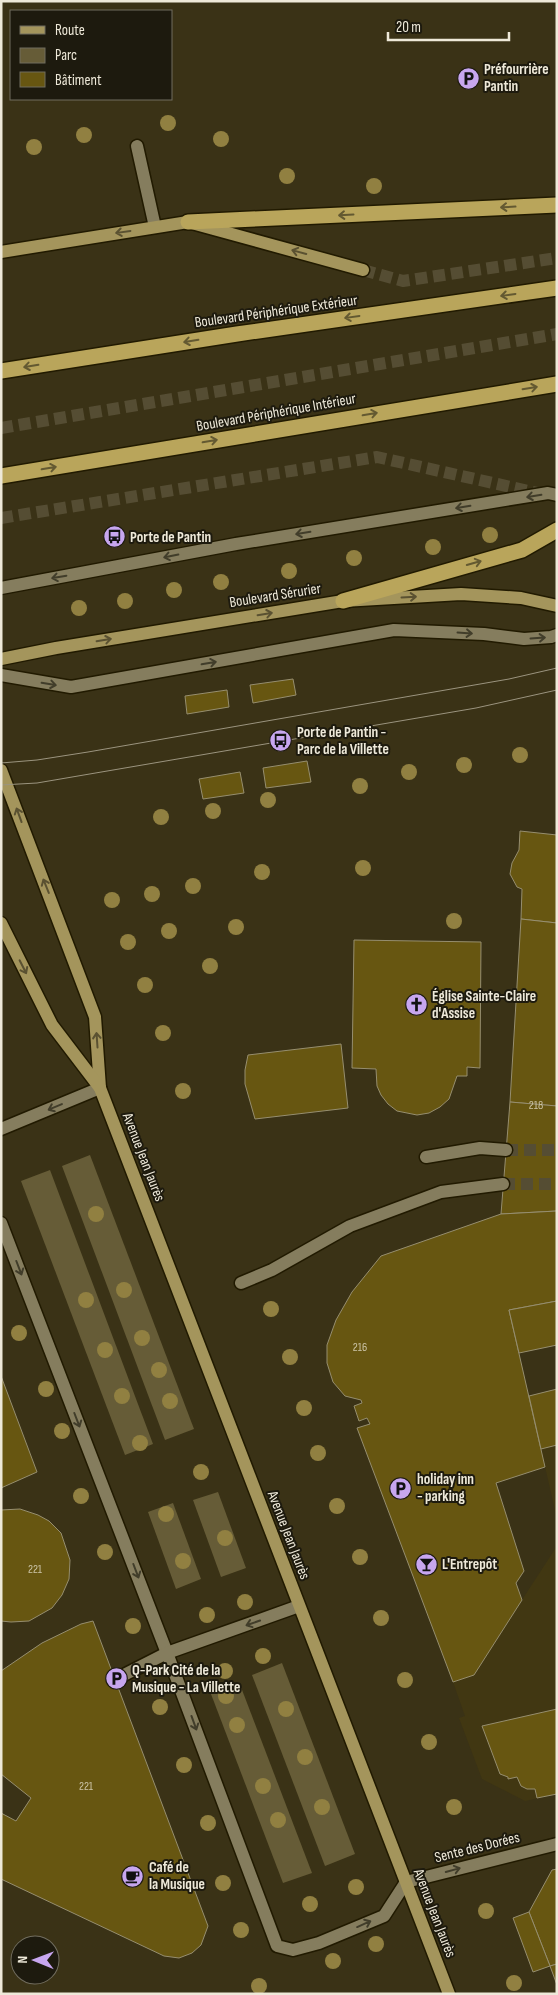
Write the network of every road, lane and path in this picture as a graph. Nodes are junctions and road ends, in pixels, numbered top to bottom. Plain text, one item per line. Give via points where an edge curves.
1 (137, 146) dead end
2 (557, 205) edge
3 (188, 222) junction
4 (155, 227) junction
5 (1, 252) edge
6 (363, 270) tunnel mouth
7 (557, 288) edge
8 (1, 371) edge
9 (557, 384) edge
10 (1, 476) edge
11 (557, 495) edge
12 (557, 530) edge
13 (1, 588) edge
14 (343, 600) junction
15 (557, 606) edge
16 (557, 634) edge
17 (1, 659) edge
18 (1, 675) edge
19 (1, 770) edge
20 (1, 923) edge
21 (100, 1088) junction
22 (1, 1129) edge
23 (506, 1150) tunnel mouth
24 (426, 1157) dead end
25 (502, 1184) tunnel mouth
26 (1, 1223) edge
27 (241, 1283) dead end
28 (299, 1606) junction
29 (167, 1653) junction
30 (116, 1679) dead end
31 (557, 1844) edge
32 (406, 1882) junction
33 (448, 1994) edge

1 - 4 street
2 -> 3 highway
3 - 4 main road
6 -> 3 main road
4 -> 5 main road
7 -> 8 highway, Boulevard Périphérique Extérieur
10 -> 9 highway, Boulevard Périphérique Intérieur
11 -> 13 street via 548,493 236,544
14 -> 12 highway via 522,550
14 -> 15 main road, Boulevard Sérurier via 471,594 521,598
17 -> 14 main road, Boulevard Sérurier
18 -> 16 street via 71,687 394,630 524,639
21 -> 19 main road, Avenue Jean Jaurès via 95,1017
20 -> 21 main road, Avenue Jean Jaurès via 52,1025
21 -> 22 street
21 - 28 main road, Avenue Jean Jaurès
23 - 24 street via 480,1148
25 - 27 street via 442,1192 350,1226 272,1270
26 -> 29 street
28 -> 29 street
28 - 32 main road, Avenue Jean Jaurès
29 - 30 street
29 -> 32 street via 277,1946 293,1950 319,1943 384,1916
32 -> 31 street, Sente des Dorées
32 - 33 main road, Avenue Jean Jaurès

